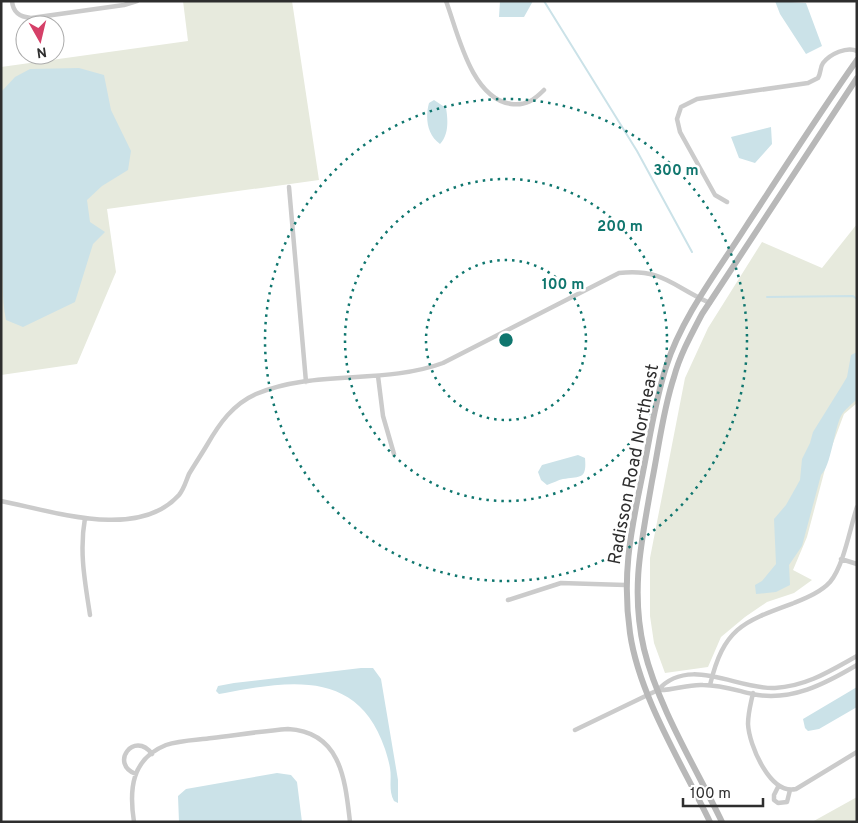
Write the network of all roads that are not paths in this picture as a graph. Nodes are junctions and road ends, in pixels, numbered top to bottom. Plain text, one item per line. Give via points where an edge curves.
1 (12, 1) edge
2 (137, 1) edge
3 (446, 1) edge
4 (857, 51) edge
5 (857, 60) edge
6 (857, 78) edge
7 (544, 90) dead end
8 (289, 187) dead end
9 (727, 202) dead end
10 (700, 298) junction
11 (710, 302) junction
12 (378, 376) junction
13 (306, 382) junction
14 (394, 454) dead end
15 (1, 500) edge
16 (857, 507) edge
17 (85, 518) junction
18 (841, 559) junction
19 (857, 564) edge
20 (625, 586) junction
21 (508, 600) dead end
22 (90, 615) dead end
23 (857, 656) edge
24 (857, 665) edge
25 (712, 676) junction
26 (710, 685) junction
27 (754, 687) junction
28 (658, 690) junction
29 (647, 694) junction
30 (753, 694) junction
31 (574, 730) dead end
32 (857, 752) edge
33 (152, 754) junction
34 (136, 774) junction
35 (778, 787) junction
36 (790, 790) junction
37 (134, 822) edge
38 (350, 822) edge
39 (710, 822) edge
40 (722, 822) edge

1 - 2 street via 16,13 31,18
3 - 7 street via 460,43 487,93 502,102 523,105
4 - 9 street via 845,49 831,57 823,63 818,78 808,83 697,98 681,107 677,119 680,132 715,195
5 - 10 main road, Radisson Road Northeast
6 - 11 main road, Radisson Road Northeast
8 - 13 street
10 - 11 street
10 - 12 street via 649,272 620,274 442,363 419,372
10 - 20 main road, Radisson Road Northeast via 666,368 637,501
11 - 28 main road, Radisson Road Northeast via 687,342 674,377 638,562 638,616 644,650
12 - 13 street
12 - 14 street
13 - 17 street via 271,388 244,400 220,422 180,494 168,505 138,518
15 - 17 street
16 - 18 street
17 - 22 street via 82,565
18 - 19 street
18 - 25 street via 830,582 820,590 747,622 732,633 724,644
20 - 21 street via 561,583
20 - 29 main road, Radisson Road Northeast via 636,664
23 - 27 street via 815,680 774,688
24 - 30 street via 811,690 790,695
25 - 26 street
25 - 27 street
25 - 28 street via 681,676 664,682
26 - 28 street
26 - 30 street via 732,687
27 - 30 street
28 - 29 street
28 - 40 main road, Radisson Road Northeast
29 - 31 street
29 - 39 main road, Radisson Road Northeast
30 - 35 street via 748,717 751,741 770,779
32 - 36 street
33 - 34 street
33 - 34 street via 142,746 131,747 127,751 125,766
33 - 38 street via 166,745 179,742 288,729 307,732 323,740 338,761
34 - 37 street via 131,789
35 - 36 street
35 - 36 street via 774,795 778,803 787,802

